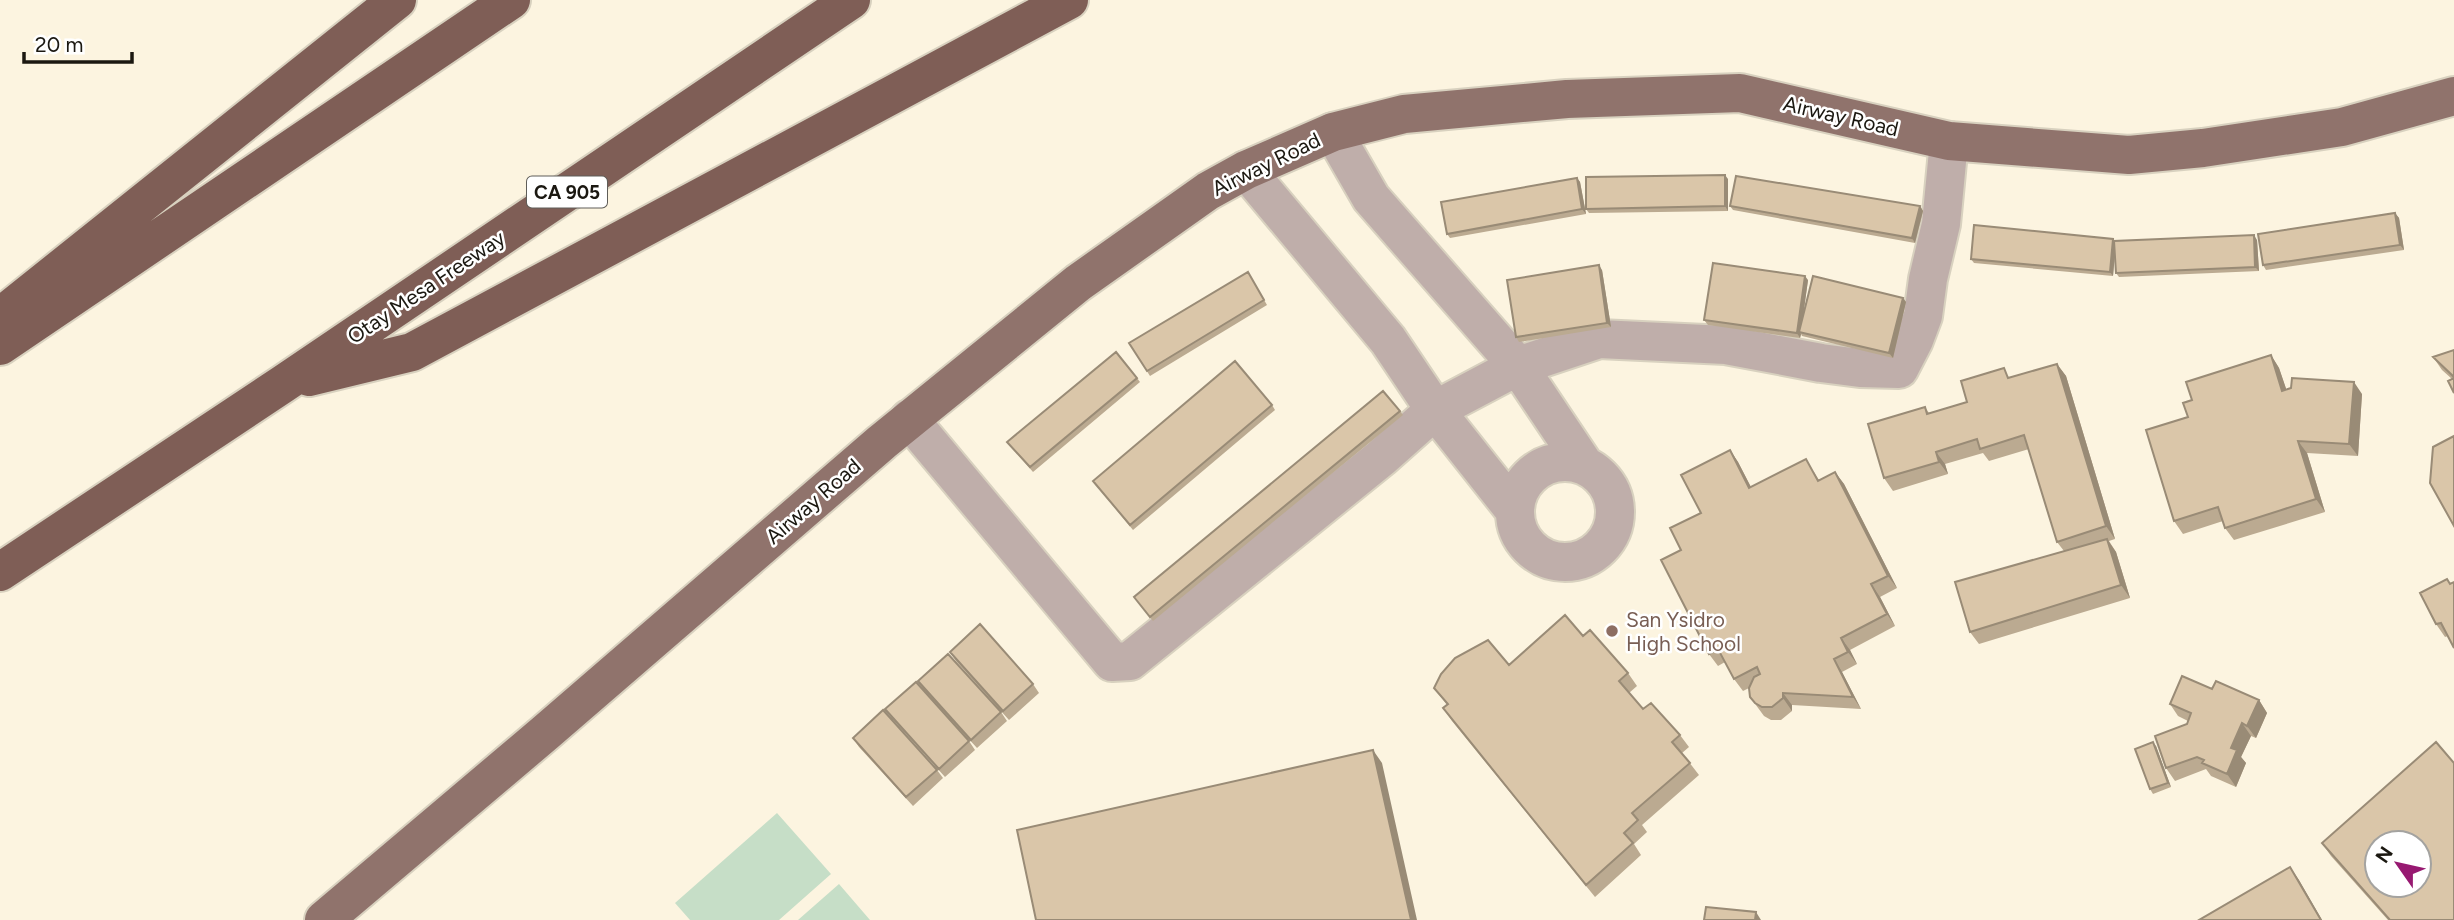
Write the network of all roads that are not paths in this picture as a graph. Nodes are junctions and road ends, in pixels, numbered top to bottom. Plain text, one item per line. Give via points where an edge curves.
1 (397, 0) edge
2 (511, 0) edge
3 (851, 0) edge
4 (1069, 0) edge
5 (2454, 96) edge
6 (1333, 132) junction
7 (1950, 141) junction
8 (1246, 170) junction
9 (0, 317) edge
10 (0, 346) edge
11 (1518, 366) junction
12 (284, 384) junction
13 (1435, 410) junction
14 (909, 419) junction
15 (1585, 466) junction
16 (1515, 511) junction
17 (0, 572) edge
18 (324, 920) edge

1 - 9 highway
2 - 10 highway
3 - 12 highway, Otay Mesa Freeway / CA 905
4 - 12 highway via 412,352
5 - 7 main road, Airway Road via 2342,127 2129,155
6 - 7 main road, Airway Road via 1404,114 1567,99 1740,93
6 - 8 main road, Airway Road
6 - 11 lane via 1371,198
7 - 11 lane via 1941,224 1923,316 1899,369 1821,363 1726,345 1599,339
8 - 13 lane via 1388,341
8 - 14 main road, Airway Road via 1208,191 1078,283
11 - 13 lane
11 - 15 lane
12 - 17 highway, Otay Mesa Freeway / CA 905
13 - 14 lane via 1130,661 1112,662
13 - 16 lane
14 - 18 main road, Airway Road
15 - 16 lane via 1569,462 1538,470 1518,495
15 - 16 lane via 1610,487 1615,503 1610,536 1600,549 1569,563 1552,561 1525,543

